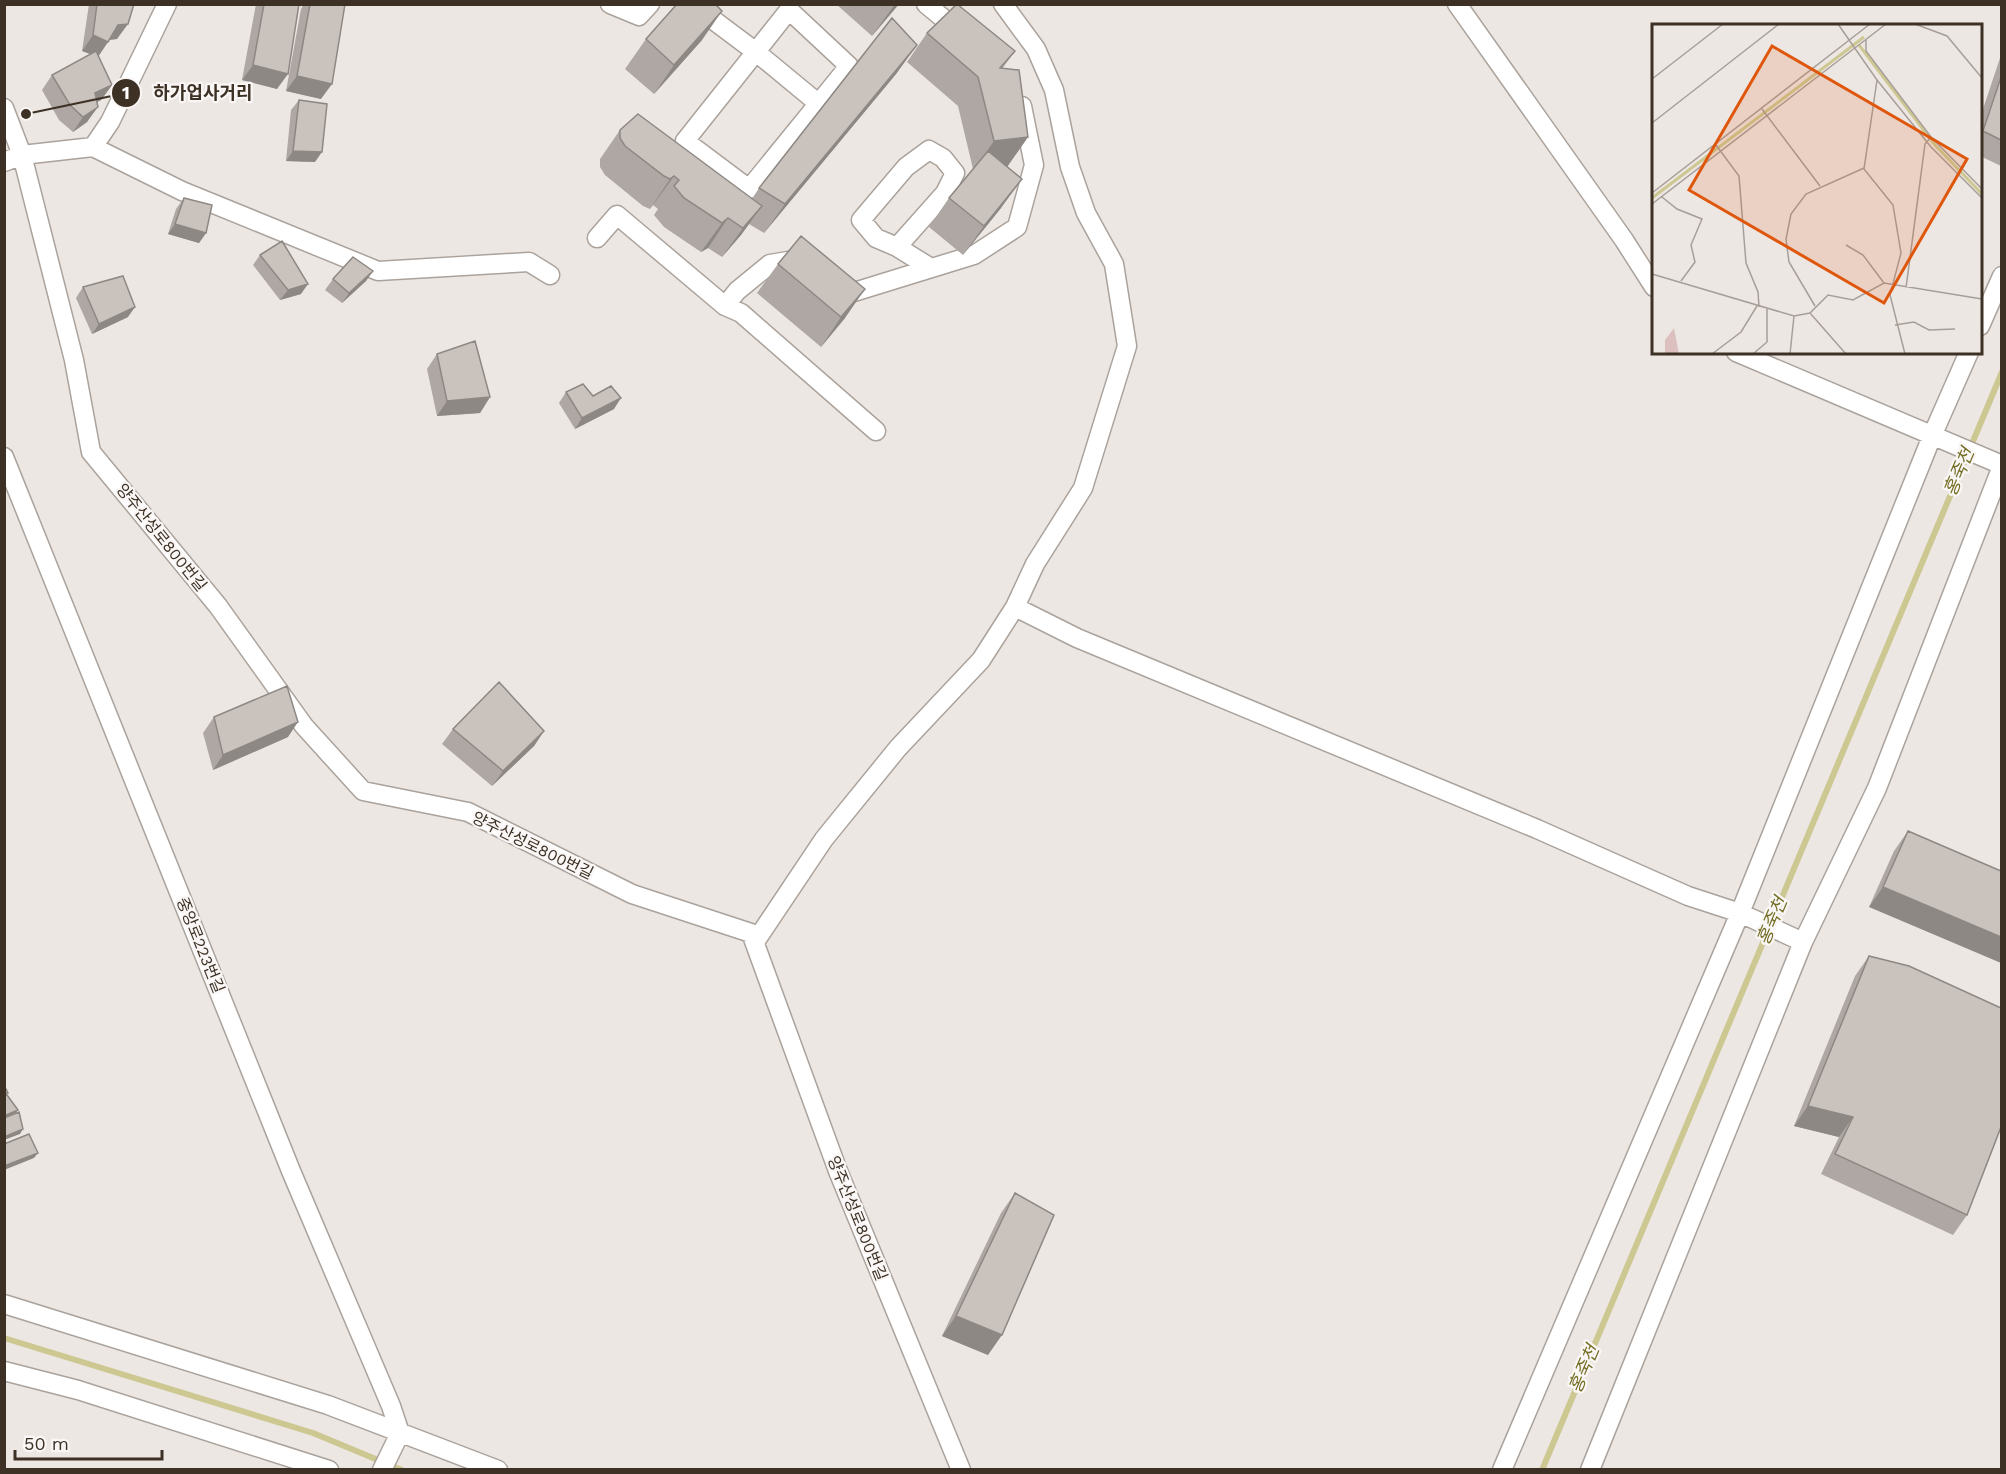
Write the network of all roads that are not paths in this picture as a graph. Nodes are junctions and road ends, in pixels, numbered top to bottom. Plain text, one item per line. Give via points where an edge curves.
1 (167, 4) edge
2 (610, 4) edge
3 (650, 4) edge
4 (692, 4) edge
5 (926, 4) edge
6 (1003, 4) edge
7 (1457, 4) edge
8 (978, 48) edge
9 (756, 52) junction
10 (1019, 90) edge
11 (819, 104) junction
12 (4, 108) edge
13 (93, 147) junction
14 (22, 155) junction
15 (4, 162) edge
16 (597, 238) dead end
17 (897, 247) junction
18 (931, 268) junction
19 (550, 275) dead end
20 (2001, 276) edge
21 (1652, 285) edge
22 (725, 306) junction
23 (1982, 321) edge
24 (1741, 354) edge
25 (1969, 354) edge
26 (876, 431) dead end
27 (1932, 436) junction
28 (4, 457) edge
29 (2001, 466) edge
30 (1015, 607) junction
31 (1740, 913) junction
32 (755, 942) junction
33 (1803, 942) junction
34 (4, 1305) edge
35 (4, 1371) edge
36 (400, 1433) junction
37 (329, 1470) edge
38 (382, 1470) edge
39 (498, 1470) edge
40 (961, 1470) edge
41 (1502, 1470) edge
42 (1590, 1470) edge

1 - 13 street via 110,122
2 - 3 street via 639,15
4 - 9 street
5 - 8 street
6 - 30 street via 1036,49 1054,90 1070,167 1086,213 1114,264 1127,346 1083,488 1035,564
7 - 21 street
9 - 11 street
9 - 11 street via 789,10 849,66
9 - 11 street via 685,141 749,189
10 - 18 street via 1034,165 1017,227 974,255
12 - 14 street, 양주산성로800번길
13 - 14 street
13 - 19 street via 182,191 378,271 529,262
14 - 15 street
14 - 32 street, 양주산성로800번길 via 74,360 91,452 218,606 304,726 363,791 468,813 632,894 751,933
16 - 22 street via 617,215
17 - 17 street via 945,193 955,172 929,150 906,167 861,220 876,238
17 - 18 street
18 - 22 street via 854,292 820,277 806,258 770,264
20 - 23 street
22 - 26 street via 741,314
24 - 27 street
25 - 27 street
27 - 29 street
27 - 31 street
28 - 36 street, 중앙로223번길
29 - 33 street via 1877,788
30 - 31 street via 1077,638 1688,896
30 - 32 street via 981,660 898,748 824,840
31 - 33 street
31 - 41 street
32 - 40 street, 양주산성로800번길 via 838,1171
33 - 42 street
34 - 36 street via 328,1404
35 - 37 street via 78,1390
36 - 38 street
36 - 39 street

